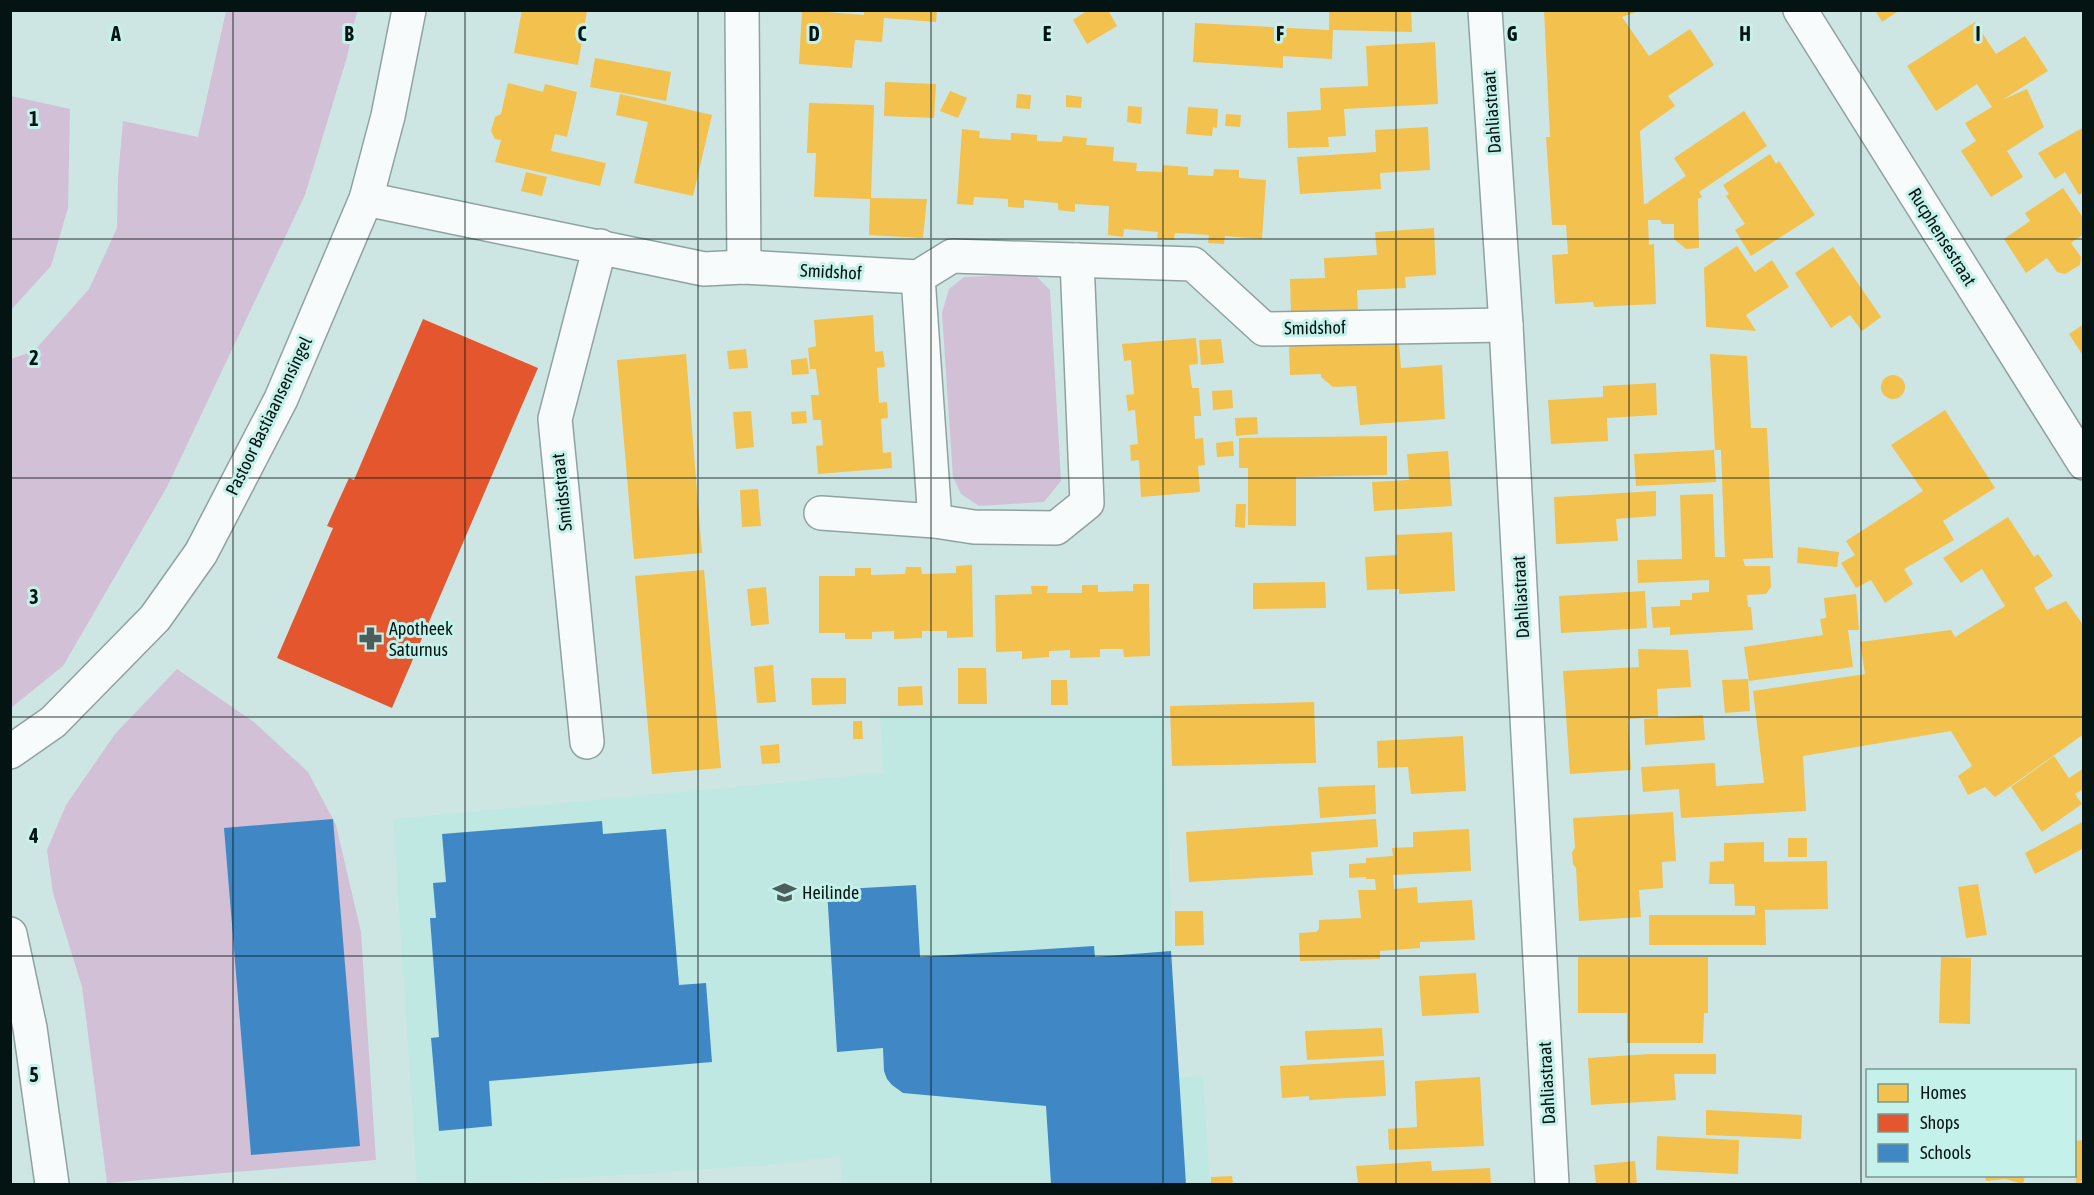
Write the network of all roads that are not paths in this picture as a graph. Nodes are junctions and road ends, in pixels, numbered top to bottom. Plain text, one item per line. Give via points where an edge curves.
1 (409, 10) edge
2 (742, 10) edge
3 (1485, 10) edge
4 (1800, 10) edge
5 (366, 199) junction
6 (600, 246) junction
7 (1077, 260) junction
8 (744, 267) junction
9 (918, 277) junction
10 (1506, 325) junction
11 (2084, 463) edge
12 (821, 513) dead end
13 (935, 520) junction
14 (587, 742) dead end
15 (10, 752) edge
16 (12, 940) edge
17 (52, 1185) edge
18 (1552, 1185) edge

1 - 5 street, Pastoor Bastiaansensingel via 388,116
2 - 8 street
3 - 10 street, Dahliastraat
4 - 11 street, Rucphensestraat
5 - 6 street
5 - 15 street, Pastoor Bastiaansensingel via 281,399 201,553 155,618 53,722
6 - 8 street via 704,269
6 - 14 street, Smidsstraat via 555,419
7 - 9 street, Smidshof via 952,256
7 - 10 street, Smidshof via 1193,264 1264,329
7 - 13 street via 1086,503 1056,528 974,527
8 - 9 street, Smidshof
9 - 13 street
10 - 18 street, Dahliastraat
12 - 13 street
16 - 17 street via 30,1028

